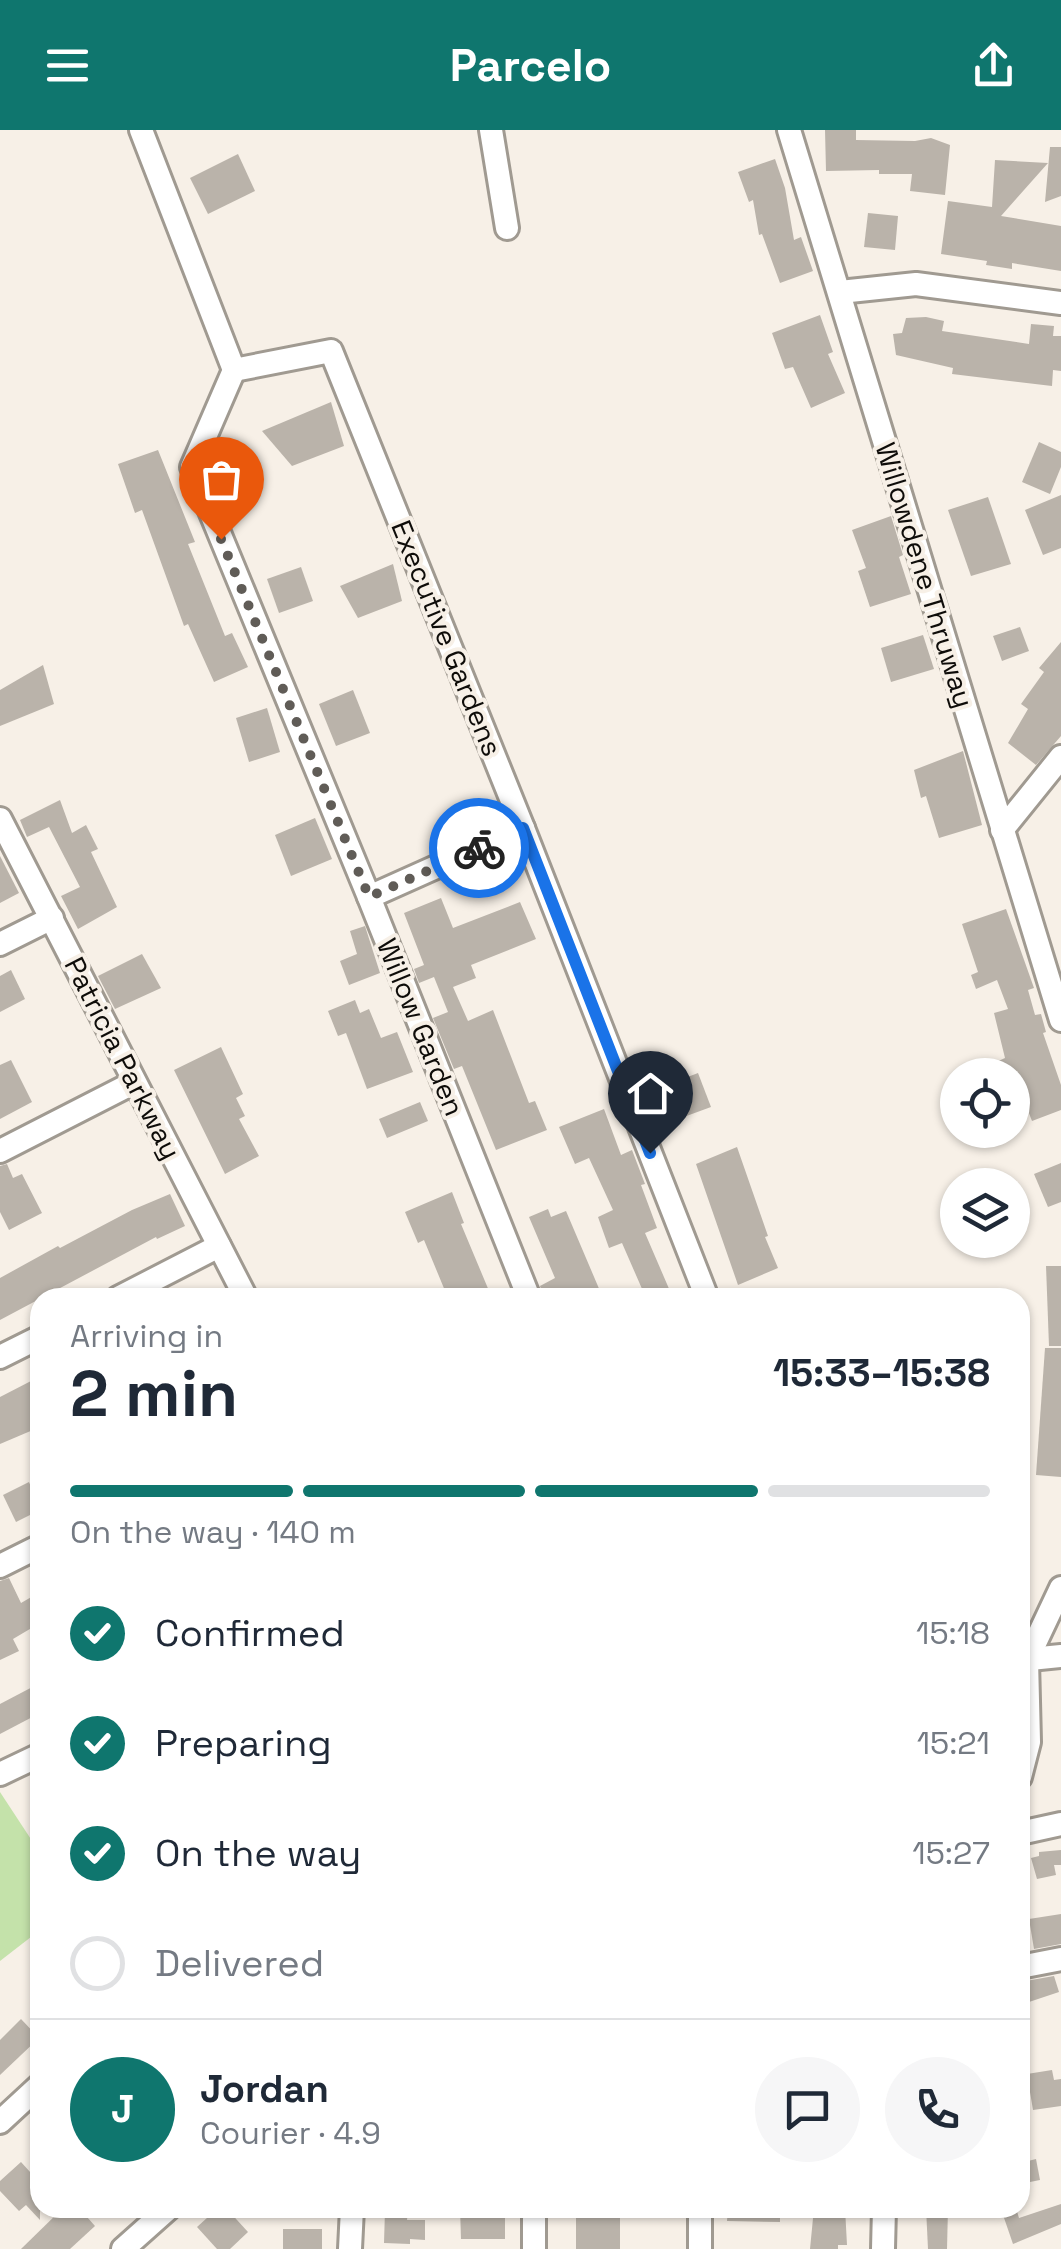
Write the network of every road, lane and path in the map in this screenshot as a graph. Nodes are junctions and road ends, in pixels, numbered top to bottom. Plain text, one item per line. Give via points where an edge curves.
1 (140, 130) edge
2 (491, 130) edge
3 (789, 130) edge
4 (507, 228) dead end
5 (840, 292) junction
6 (1061, 303) edge
7 (234, 370) junction
8 (1061, 756) edge
9 (0, 819) edge
10 (523, 828) junction
11 (1002, 830) junction
12 (369, 897) junction
13 (52, 918) junction
14 (0, 944) edge
15 (1061, 1020) edge
16 (134, 1082) junction
17 (0, 1151) edge
18 (219, 1246) junction
19 (137, 1288) edge
20 (241, 1288) edge
21 (525, 1288) edge
22 (703, 1288) edge
23 (30, 1342) edge
24 (0, 1357) edge
25 (30, 1551) edge
26 (0, 1566) edge
27 (1061, 1588) edge
28 (1030, 1648) edge
29 (1061, 1656) edge
30 (1030, 1659) edge
31 (30, 1759) edge
32 (0, 1774) edge
33 (1061, 1824) edge
34 (1030, 1832) edge
35 (1061, 1960) edge
36 (1030, 1965) edge
37 (30, 2094) edge
38 (0, 2122) edge
39 (158, 2218) edge
40 (352, 2218) edge
41 (534, 2218) edge
42 (700, 2218) edge
43 (884, 2218) edge
44 (123, 2249) edge
45 (350, 2249) edge
46 (534, 2249) edge
47 (700, 2249) edge
48 (883, 2249) edge

1 - 7 street
2 - 4 street
3 - 5 street, Willowdene Thruway
5 - 6 street via 916,284
5 - 11 street, Willowdene Thruway
7 - 10 street, Executive Gardens via 331,351
7 - 12 street, Willow Garden via 192,467
8 - 11 street
9 - 13 street, Patricia Parkway
10 - 12 street
10 - 22 street, Executive Gardens
11 - 15 street, Willowdene Thruway
12 - 21 street, Willow Garden
13 - 14 street
13 - 16 street, Patricia Parkway
16 - 17 street
16 - 18 street, Patricia Parkway
18 - 19 street
18 - 20 street, Patricia Parkway
23 - 24 street
25 - 26 street
27 - 28 street
29 - 30 street
31 - 32 street
33 - 34 street
35 - 36 street
37 - 38 street
39 - 44 street
40 - 45 street
41 - 46 street
42 - 47 street
43 - 48 street

